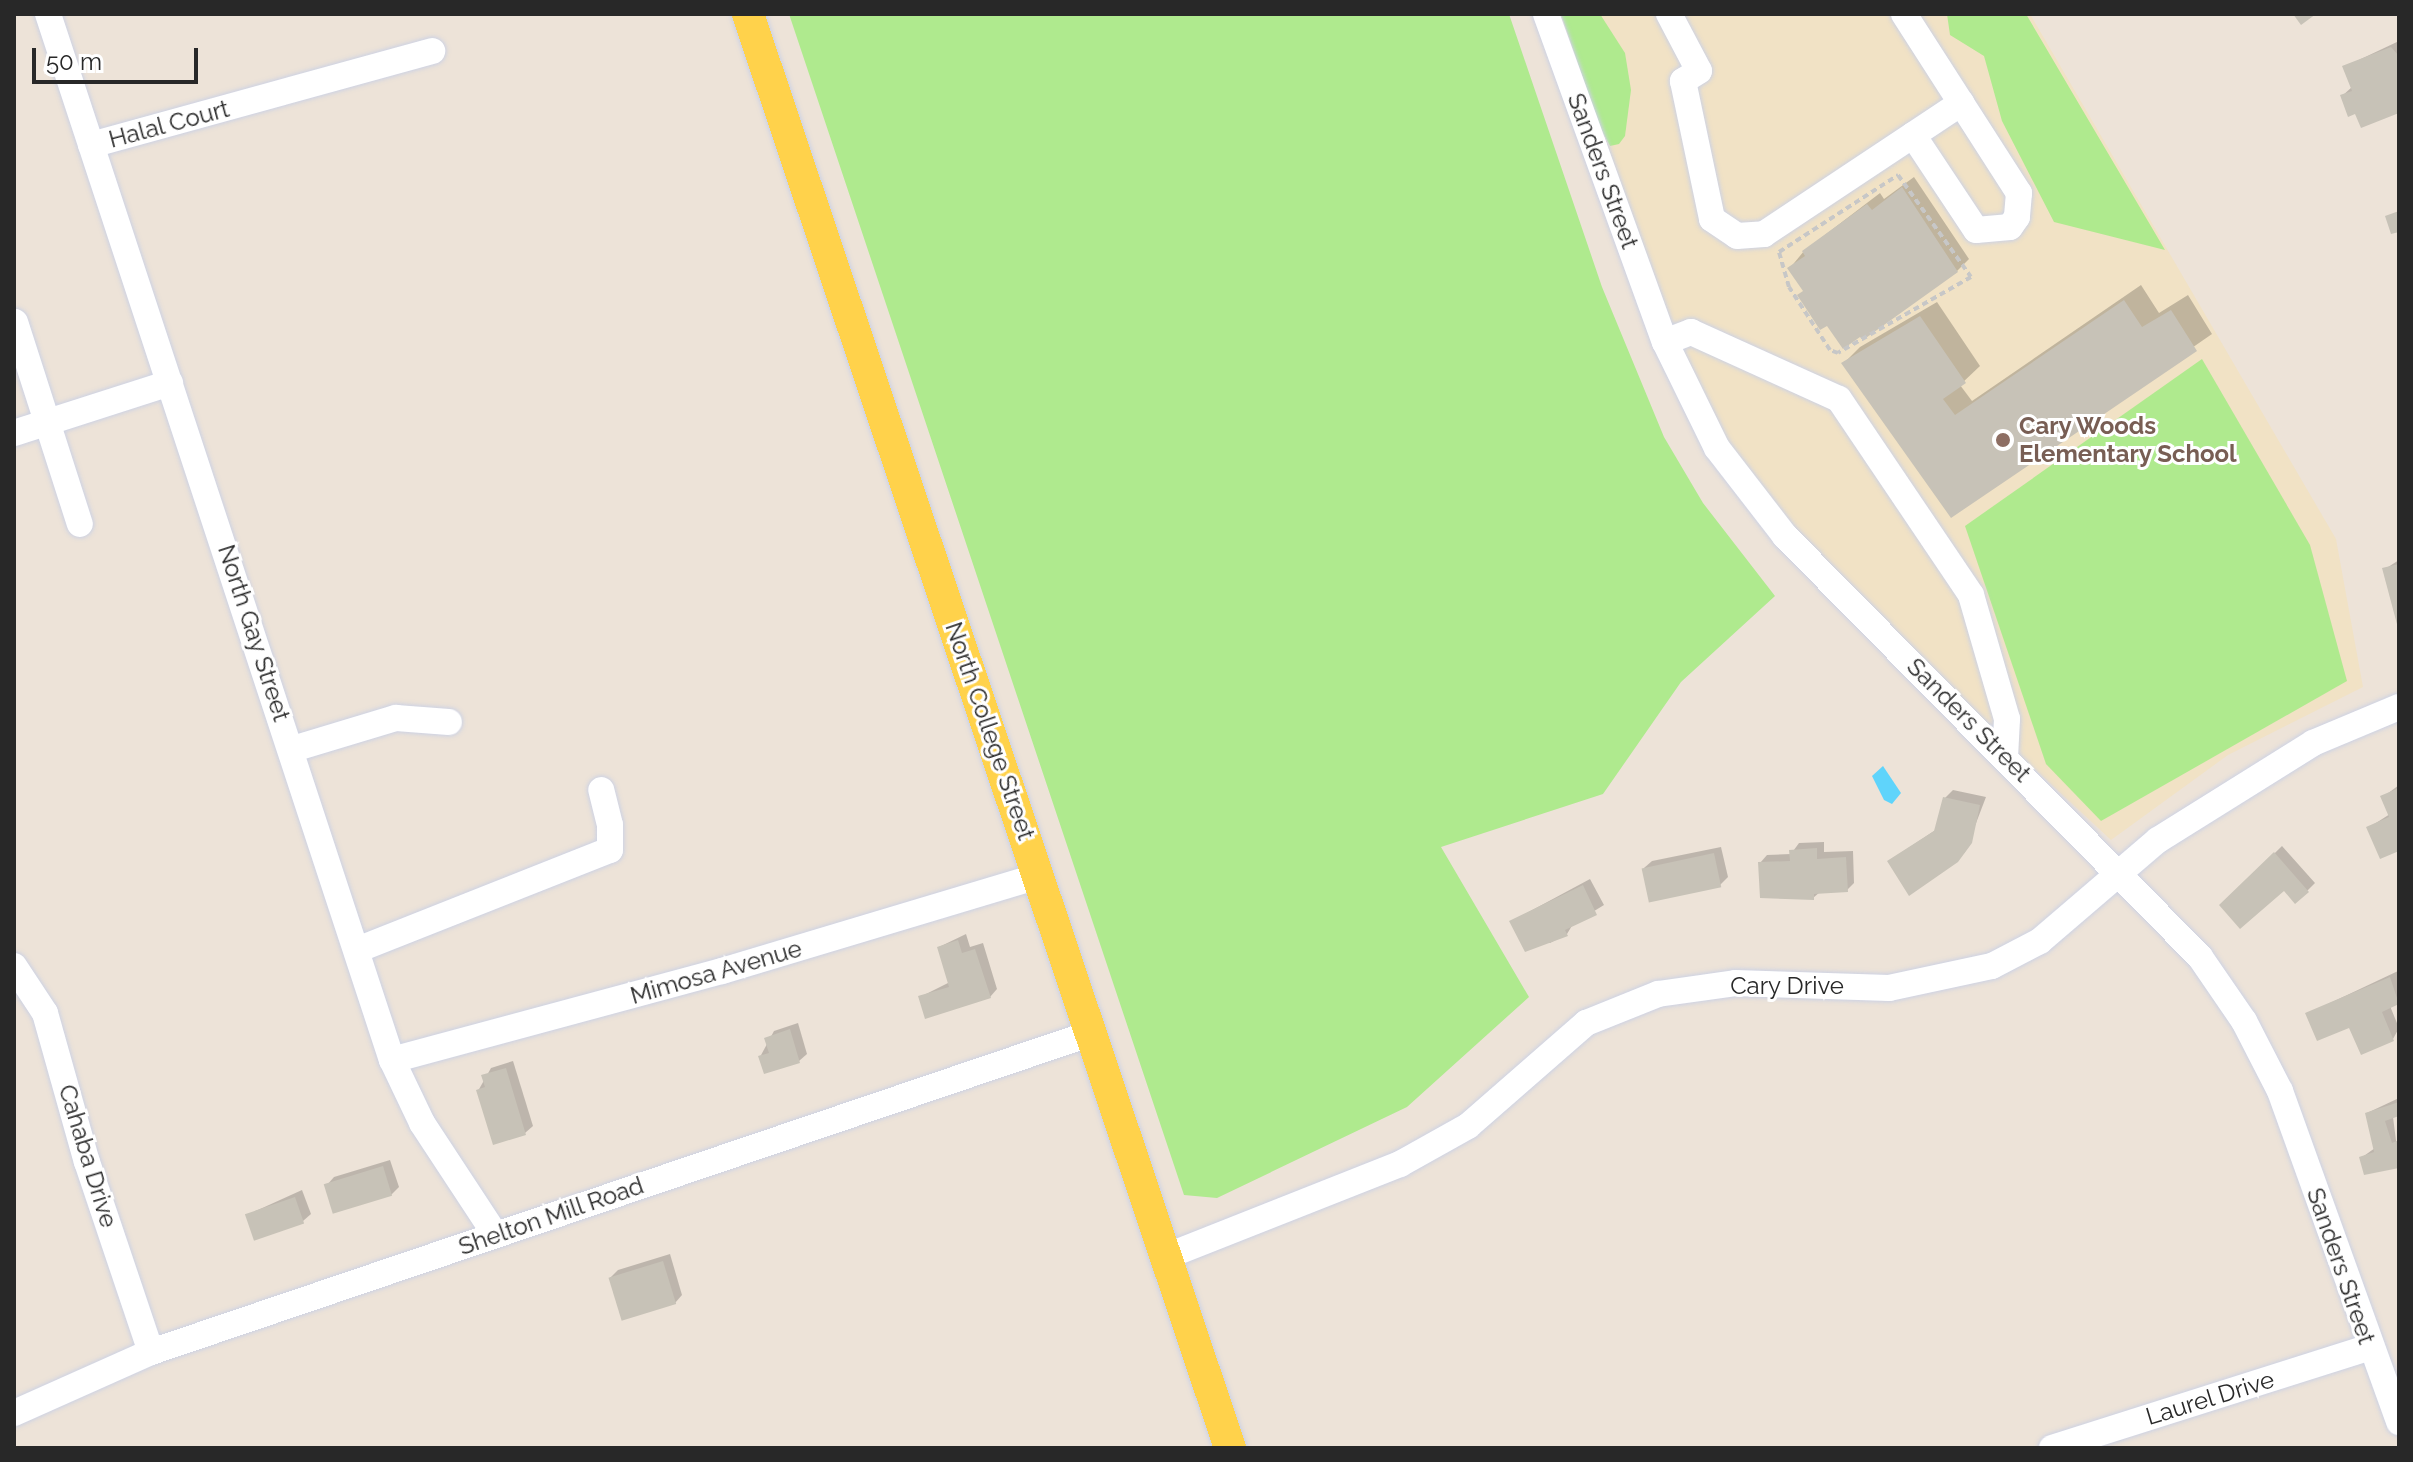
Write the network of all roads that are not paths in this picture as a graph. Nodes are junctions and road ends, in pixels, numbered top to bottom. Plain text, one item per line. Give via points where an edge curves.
1 (48, 14) edge
2 (748, 14) edge
3 (1546, 14) edge
4 (1669, 14) edge
5 (1904, 14) edge
6 (432, 51) dead end
7 (1961, 103) junction
8 (1913, 135) junction
9 (91, 145) junction
10 (15, 322) edge
11 (1665, 342) junction
12 (170, 383) junction
13 (47, 422) junction
14 (14, 433) edge
15 (80, 524) dead end
16 (2399, 707) edge
17 (449, 722) dead end
18 (293, 749) junction
19 (2005, 755) junction
20 (601, 790) dead end
21 (2121, 872) junction
22 (1039, 876) junction
23 (357, 950) junction
24 (14, 966) edge
25 (1092, 1033) junction
26 (392, 1060) junction
27 (495, 1234) junction
28 (1165, 1257) junction
29 (2368, 1348) junction
30 (151, 1352) junction
31 (14, 1413) edge
32 (2399, 1422) edge
33 (1230, 1448) edge
34 (2052, 1448) edge

1 - 9 street, North Gay Street
2 - 22 main road, North College Street
3 - 11 street, Sanders Street
4 - 8 street via 1699,71 1683,81 1712,219 1737,236 1764,234
5 - 7 street
6 - 9 street, Halal Court
7 - 8 street
7 - 8 street via 2019,193 2017,217 2010,227 1976,230
9 - 12 street, North Gay Street
10 - 13 street
11 - 19 street, Sanders Street via 1690,402 1758,505
11 - 19 street via 1691,332 1839,399 1971,595 2007,719
12 - 13 street
12 - 18 street, North Gay Street
13 - 14 street
13 - 15 street
16 - 21 street, Cary Drive via 2313,743 2158,840
17 - 18 street via 396,718
18 - 23 street, North Gay Street
19 - 21 street, Sanders Street
20 - 23 street via 610,850
21 - 28 street, Cary Drive via 2040,941 1967,975 1889,988 1735,983 1658,994 1586,1023 1455,1133 1400,1164
21 - 29 street, Sanders Street via 2200,957 2244,1021 2280,1091
22 - 25 main road, North College Street
22 - 26 street, Mimosa Avenue via 722,971
23 - 26 street, North Gay Street
24 - 30 street, Cahaba Drive via 45,1013 87,1162
25 - 27 street, Shelton Mill Road
25 - 28 main road, North College Street
26 - 27 street, North Gay Street via 422,1123
27 - 30 street, Shelton Mill Road
28 - 33 main road, North College Street
29 - 32 street, Sanders Street
29 - 34 street, Laurel Drive
30 - 31 street, Shelton Mill Road

